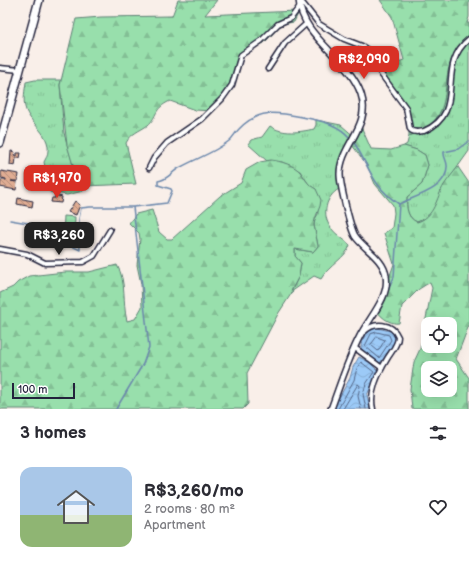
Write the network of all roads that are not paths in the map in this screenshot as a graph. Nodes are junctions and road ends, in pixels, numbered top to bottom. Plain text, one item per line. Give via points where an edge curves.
1 (40, 0) edge
2 (300, 0) edge
3 (300, 6) junction
4 (306, 24) junction
5 (469, 39) edge
6 (0, 68) edge
7 (268, 69) dead end
8 (20, 70) junction
9 (0, 143) edge
10 (149, 168) dead end
11 (110, 230) dead end
12 (0, 249) edge
13 (360, 336) junction
14 (355, 348) junction
15 (382, 368) junction
16 (331, 409) edge
17 (373, 409) edge

1 - 8 main road
2 - 3 street
2 - 5 street via 319,24 369,51 381,74 405,105 410,129 414,132 441,123 450,113 454,101 456,56 461,46
3 - 4 street
3 - 10 street via 291,18 278,24 261,41 241,55 229,90 202,119 167,143
4 - 7 street via 285,43
4 - 13 street via 350,74 363,99 361,125 344,158 340,172 353,231 382,265 386,275 385,290
6 - 8 street
8 - 9 main road
11 - 12 street via 94,256 83,262 45,263 27,254
13 - 14 street
13 - 15 street via 377,324 396,332 398,341
14 - 15 street
14 - 16 street
15 - 17 street via 372,391

